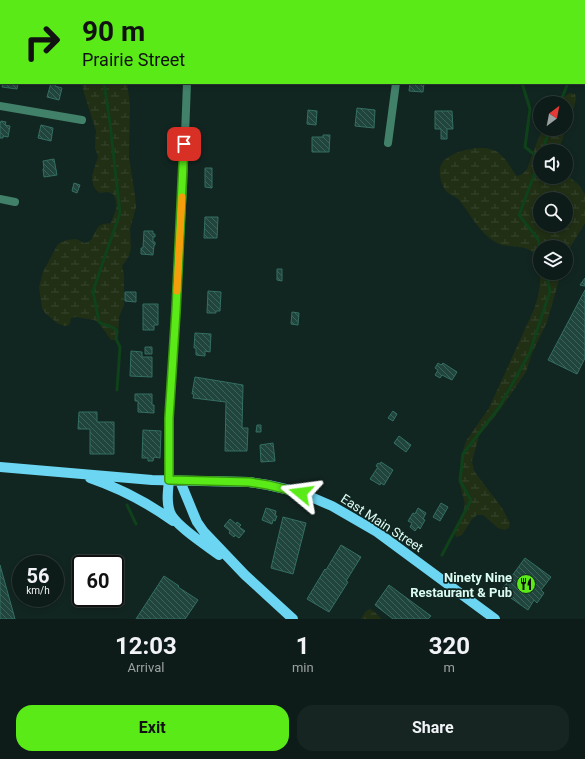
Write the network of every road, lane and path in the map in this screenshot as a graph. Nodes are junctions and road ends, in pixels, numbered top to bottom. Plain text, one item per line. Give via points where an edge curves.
1 (187, 84) edge
2 (396, 84) edge
3 (0, 106) edge
4 (82, 120) dead end
5 (388, 143) dead end
6 (0, 199) edge
7 (15, 202) dead end
8 (0, 467) edge
9 (72, 473) junction
10 (169, 480) junction
11 (180, 481) junction
12 (183, 528) junction
13 (245, 575) junction
14 (293, 619) edge
15 (495, 619) edge

1 - 10 street via 169,418
2 - 5 street
3 - 4 street
6 - 7 street
8 - 9 main road, East Main Street
9 - 10 main road, East Main Street
9 - 12 main road via 130,495
10 - 11 main road, East Main Street
10 - 12 main road via 169,510
11 - 13 main road via 200,527
11 - 15 main road, East Main Street via 258,483 322,501 377,532
12 - 13 main road
13 - 14 main road

